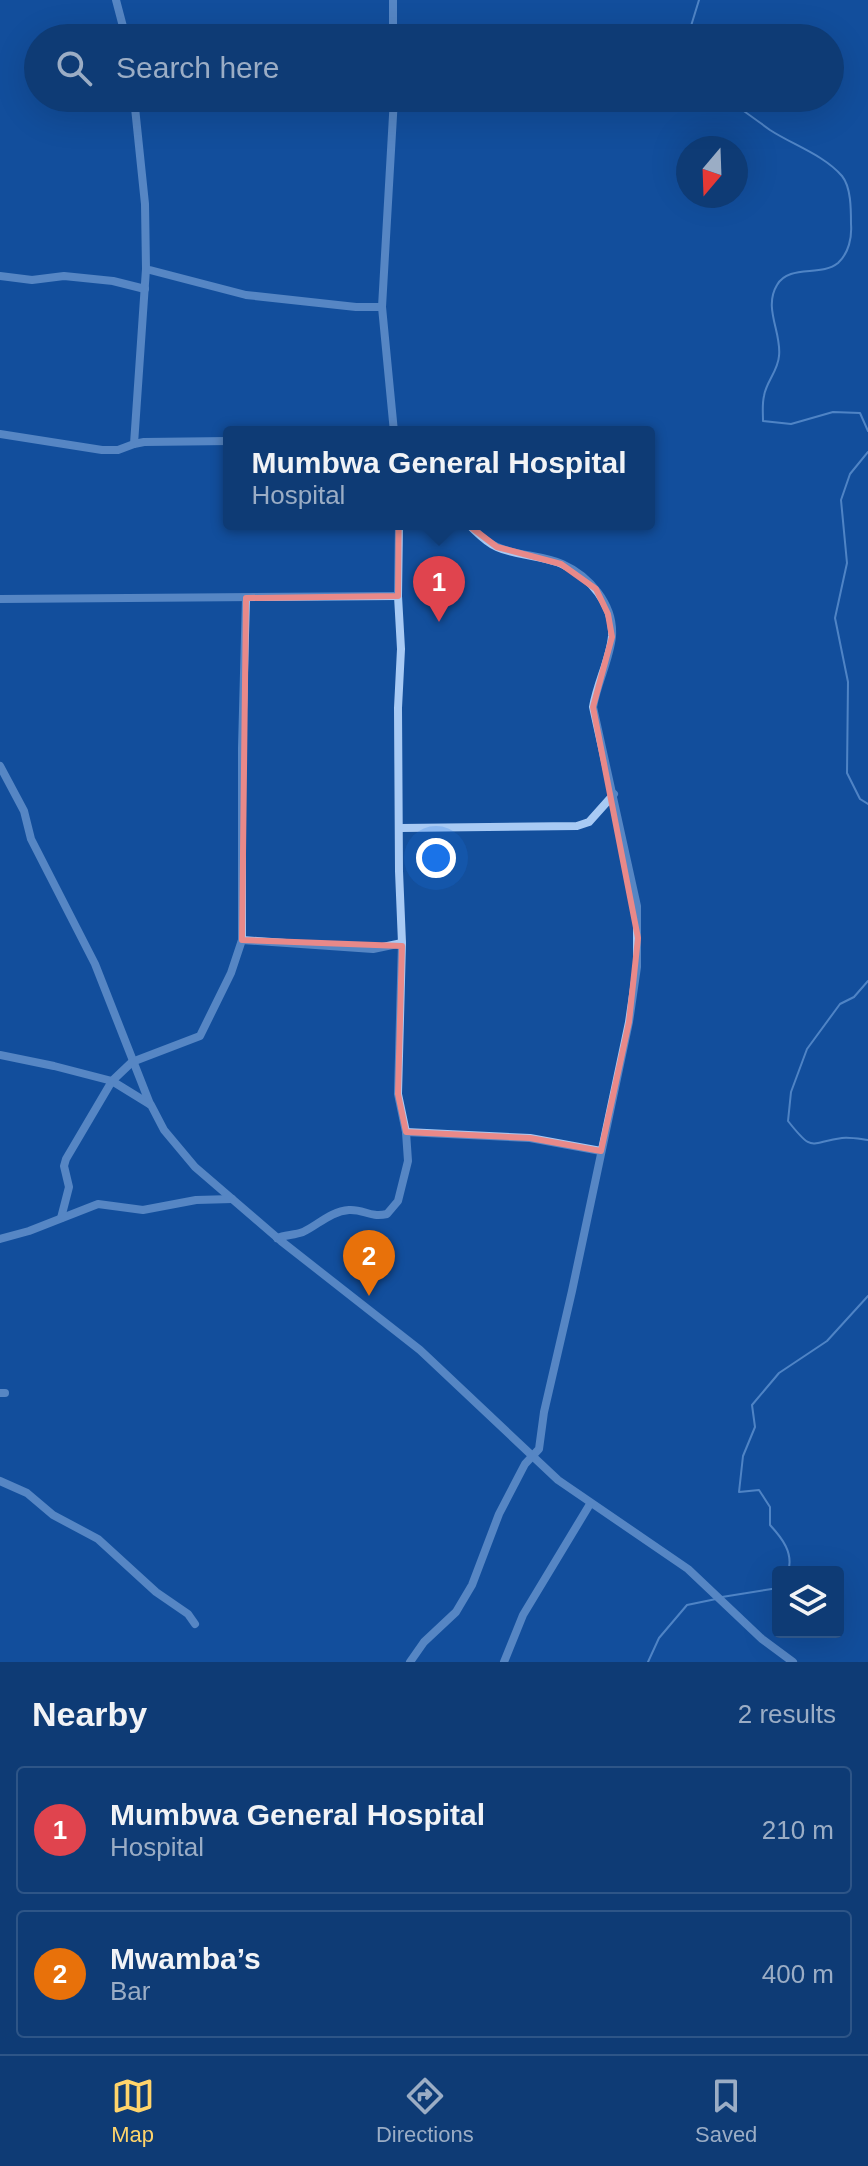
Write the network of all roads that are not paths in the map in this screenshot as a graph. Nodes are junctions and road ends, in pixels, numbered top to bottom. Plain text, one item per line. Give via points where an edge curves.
1 (116, 0) edge
2 (393, 0) edge
3 (122, 24) edge
4 (393, 24) edge
5 (136, 112) edge
6 (393, 112) edge
7 (146, 269) junction
8 (0, 276) edge
9 (145, 289) junction
10 (382, 307) junction
11 (393, 426) edge
12 (0, 434) edge
13 (223, 441) edge
14 (134, 444) junction
15 (399, 530) edge
16 (476, 530) edge
17 (398, 596) junction
18 (246, 598) junction
19 (0, 599) edge
20 (0, 766) edge
21 (614, 794) junction
22 (401, 828) junction
23 (242, 940) junction
24 (402, 943) junction
25 (0, 1055) edge
26 (132, 1062) junction
27 (112, 1081) junction
28 (151, 1105) junction
29 (406, 1132) junction
30 (601, 1151) junction
31 (233, 1199) junction
32 (61, 1218) junction
33 (277, 1238) junction
34 (0, 1239) edge
35 (533, 1455) junction
36 (0, 1481) edge
37 (590, 1504) junction
38 (195, 1624) dead end
39 (410, 1662) edge
40 (504, 1662) edge
41 (793, 1662) edge

1 - 3 street
2 - 4 street
5 - 7 street
6 - 10 street
7 - 9 street
7 - 10 street via 246,295
8 - 9 street via 64,276
9 - 14 street
10 - 11 street
12 - 14 street via 102,450
13 - 14 street
15 - 17 street
16 - 21 street via 497,547 570,569 605,603 612,637 593,707
17 - 18 street
17 - 22 street
18 - 19 street
18 - 23 street
20 - 26 street via 95,964
21 - 22 street via 589,822 577,826
21 - 30 street via 637,906 637,967
22 - 24 street
23 - 24 street via 373,949
23 - 26 street via 200,1036
24 - 29 street via 398,1094
25 - 27 street
26 - 27 street
26 - 28 street
27 - 28 street
27 - 32 street via 66,1159 69,1187
28 - 31 street via 175,1145
29 - 30 street via 530,1138
29 - 33 street via 408,1169 398,1201 387,1214 347,1210
30 - 35 street via 539,1449
31 - 32 street via 143,1210 98,1204
31 - 33 street
32 - 34 street
33 - 35 street via 420,1350
35 - 37 street
35 - 39 street via 499,1514 456,1612
36 - 38 street via 98,1539
37 - 40 street via 523,1615
37 - 41 street via 688,1569

